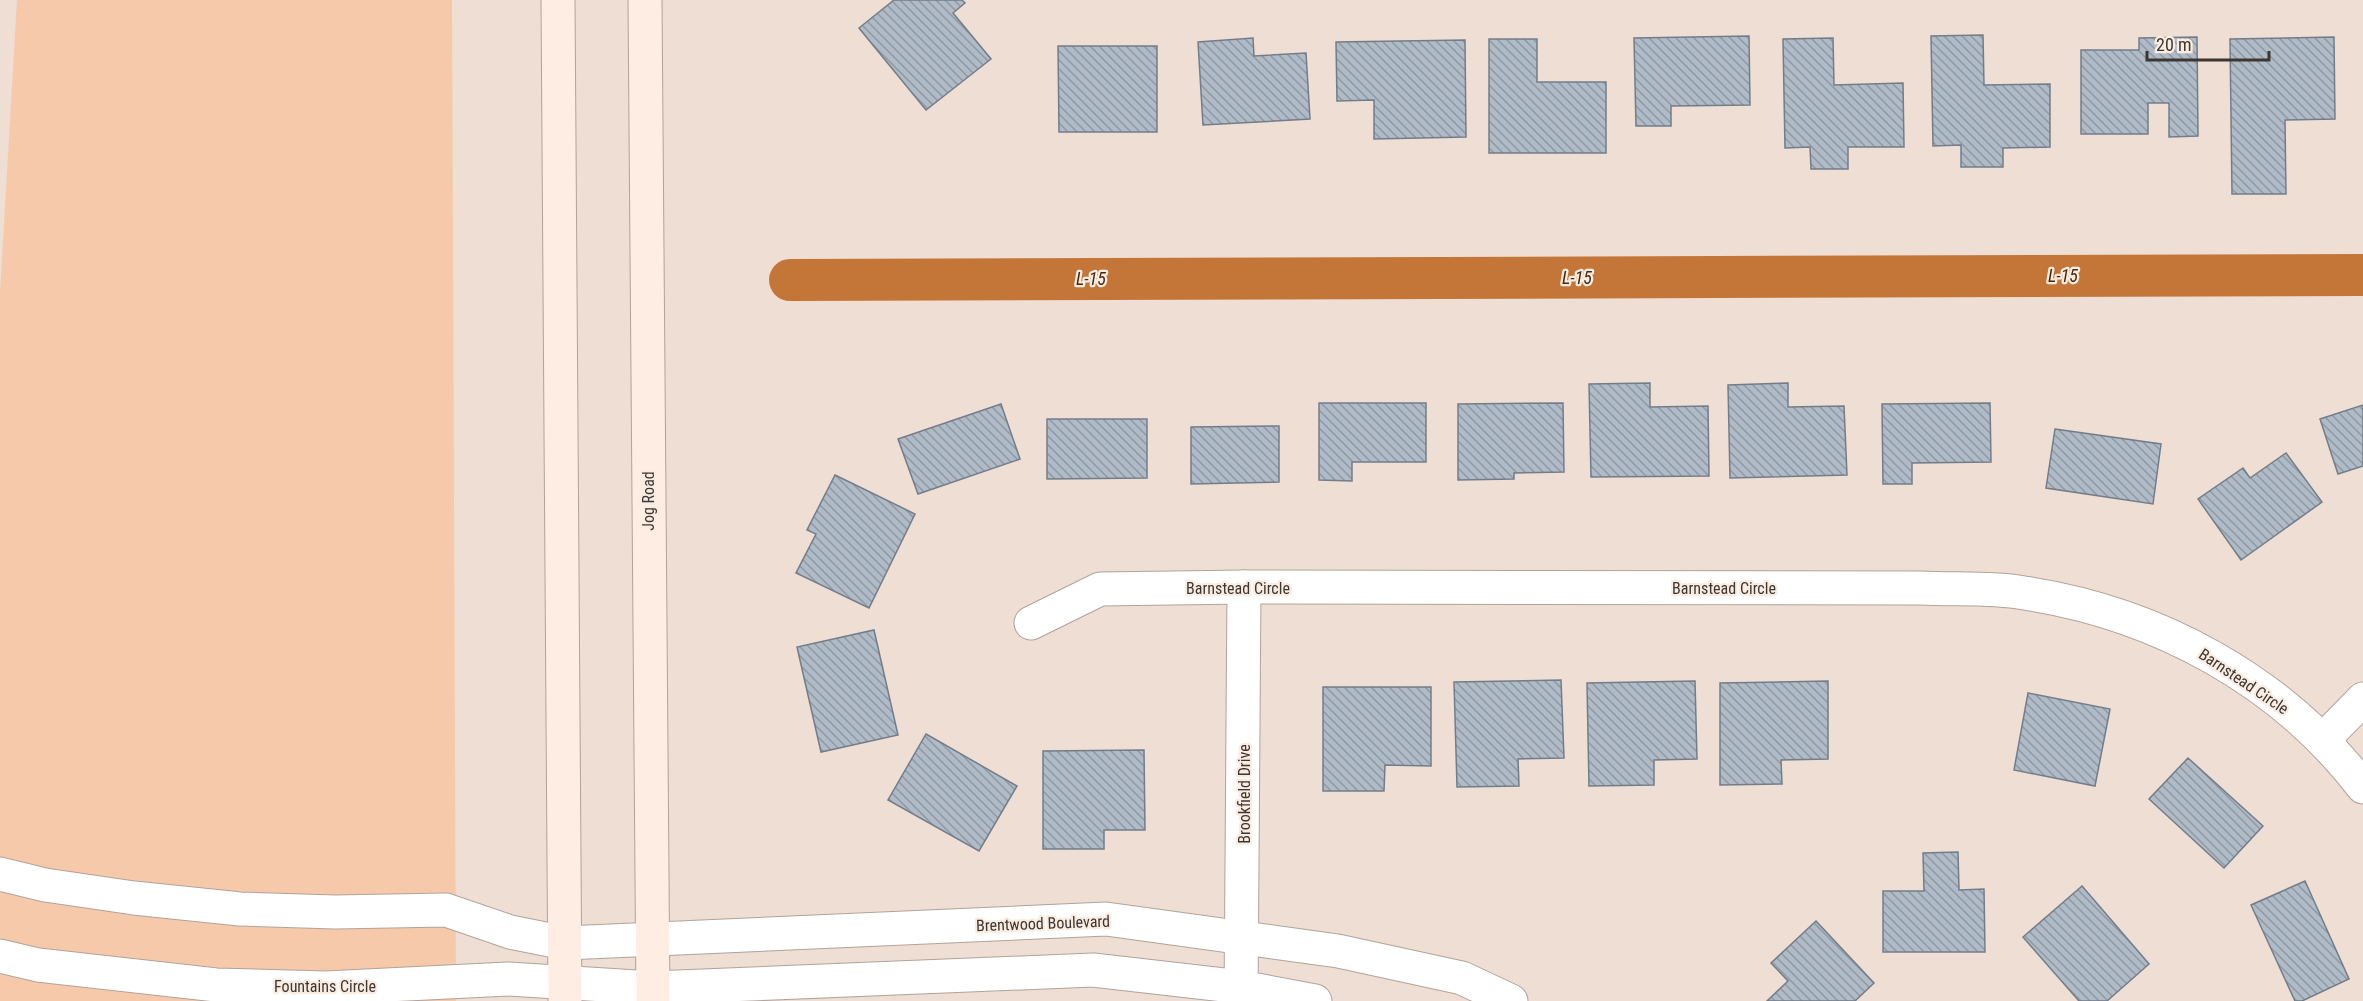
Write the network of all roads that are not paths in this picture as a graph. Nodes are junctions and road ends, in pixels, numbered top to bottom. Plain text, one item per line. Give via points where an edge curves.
1 (558, 0) edge
2 (645, 0) edge
3 (1244, 587) junction
4 (1031, 623) dead end
5 (2363, 699) edge
6 (2323, 740) junction
7 (2363, 788) edge
8 (0, 874) edge
9 (651, 938) junction
10 (1240, 938) junction
11 (565, 943) junction
12 (0, 956) edge
13 (565, 992) edge
14 (652, 994) edge
15 (1241, 994) edge
16 (1315, 1001) edge
17 (1510, 1001) edge

1 - 11 main road
2 - 9 main road, Jog Road
3 - 4 street, Barnstead Circle via 1100,590
3 - 6 street, Barnstead Circle via 1920,588 2022,592 2091,606 2157,628 2219,660 2277,699
3 - 10 street, Brookfield Drive via 1244,882
5 - 6 street
6 - 7 street, Barnstead Circle
8 - 11 street via 112,895 240,909 446,910 510,932
9 - 10 street, Brentwood Boulevard via 1106,919
9 - 11 street, Brentwood Boulevard
9 - 14 main road, Jog Road
10 - 15 street, Brookfield Drive
10 - 17 street, Brentwood Boulevard via 1338,951 1462,978
11 - 13 main road
12 - 13 street, Fountains Circle via 38,965 216,985 326,988 508,979
13 - 14 street, Fountains Circle
14 - 15 street via 1093,970
15 - 16 street

